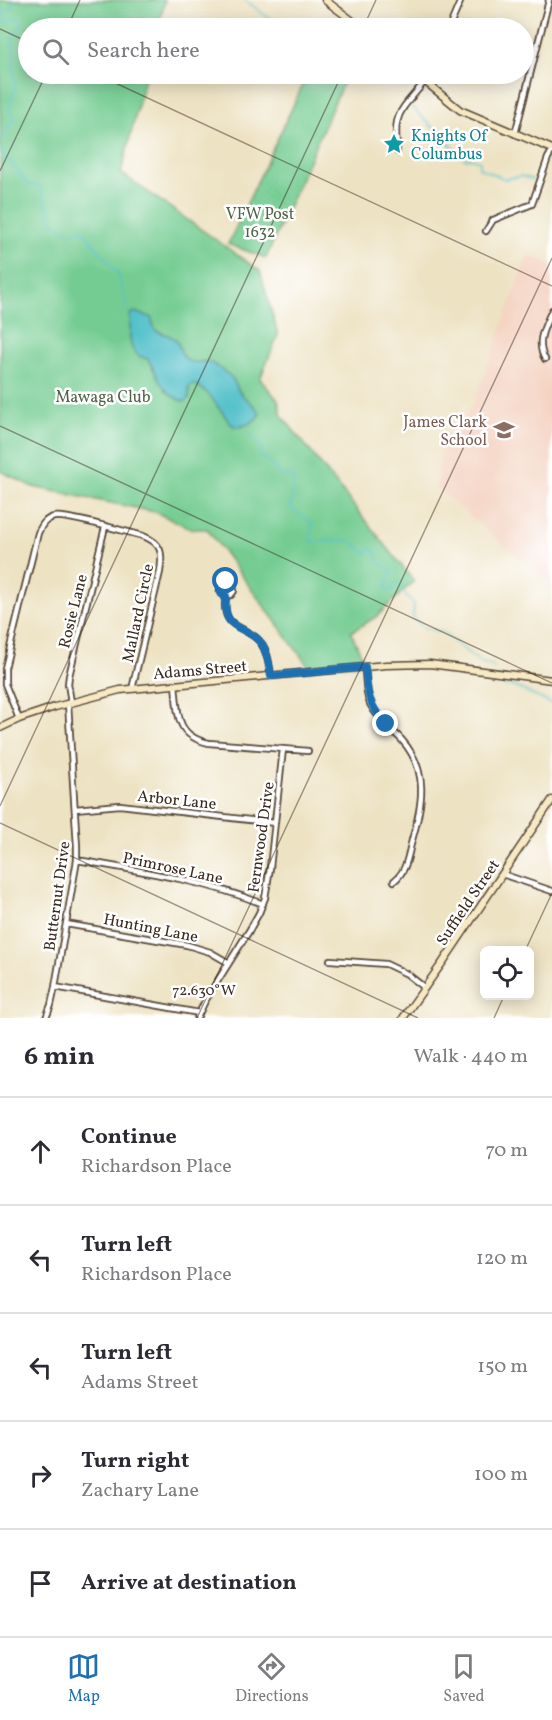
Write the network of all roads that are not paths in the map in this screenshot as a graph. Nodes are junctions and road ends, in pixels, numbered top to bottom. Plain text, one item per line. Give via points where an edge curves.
1 (325, 0) edge
2 (461, 0) edge
3 (549, 0) edge
4 (349, 18) edge
5 (453, 18) edge
6 (534, 59) edge
7 (423, 84) edge
8 (428, 84) edge
9 (528, 84) edge
10 (515, 134) junction
11 (552, 150) edge
12 (397, 152) dead end
13 (486, 231) dead end
14 (552, 310) edge
15 (544, 358) dead end
16 (105, 527) junction
17 (226, 596) dead end
18 (365, 667) junction
19 (271, 676) junction
20 (552, 680) edge
21 (175, 684) junction
22 (132, 689) junction
23 (69, 703) junction
24 (19, 719) junction
25 (0, 728) edge
26 (283, 749) junction
27 (308, 751) dead end
28 (552, 800) edge
29 (75, 809) junction
30 (275, 822) junction
31 (76, 860) junction
32 (502, 874) junction
33 (394, 881) dead end
34 (552, 891) edge
35 (263, 904) junction
36 (66, 924) junction
37 (330, 960) dead end
38 (229, 963) junction
39 (55, 987) junction
40 (425, 988) junction
41 (198, 1016) edge
42 (46, 1018) edge
43 (404, 1018) edge

1 - 4 street
2 - 5 street
3 - 6 street
7 - 12 street via 397,121
8 - 10 street via 460,110
9 - 10 street
10 - 11 street
11 - 13 street via 532,204 493,220
14 - 15 street via 541,339
16 - 22 street, Mallard Circle via 150,539 161,554
16 - 23 street, Rosie Lane via 69,676
16 - 24 street, Mallard Circle via 58,516 46,520 40,529 4,673 5,686
17 - 19 street via 229,620 261,642
18 - 19 street, Adams Street
18 - 20 street, Adams Street via 430,664
18 - 33 street via 372,706 407,747 422,784 412,842 403,872
19 - 21 street, Adams Street
21 - 22 street, Adams Street
21 - 26 street via 180,721 191,737 209,743
22 - 23 street, Adams Street
23 - 24 street, Adams Street
23 - 29 street, Butternut Drive
24 - 25 street, Adams Street
26 - 27 street
26 - 30 street, Fernwood Drive
28 - 32 street, Suffield Street
29 - 30 street, Arbor Lane via 120,805
29 - 31 street, Butternut Drive
30 - 35 street, Fernwood Drive
31 - 35 street, Primrose Lane via 199,883
31 - 36 street, Butternut Drive
32 - 34 street
32 - 40 street, Suffield Street
35 - 38 street, Fernwood Drive
36 - 38 street, Hunting Lane via 194,947
36 - 39 street, Butternut Drive
37 - 40 street via 386,964
38 - 41 street, Fernwood Drive
39 - 41 street
39 - 42 street, Butternut Drive
40 - 43 street, Suffield Street

